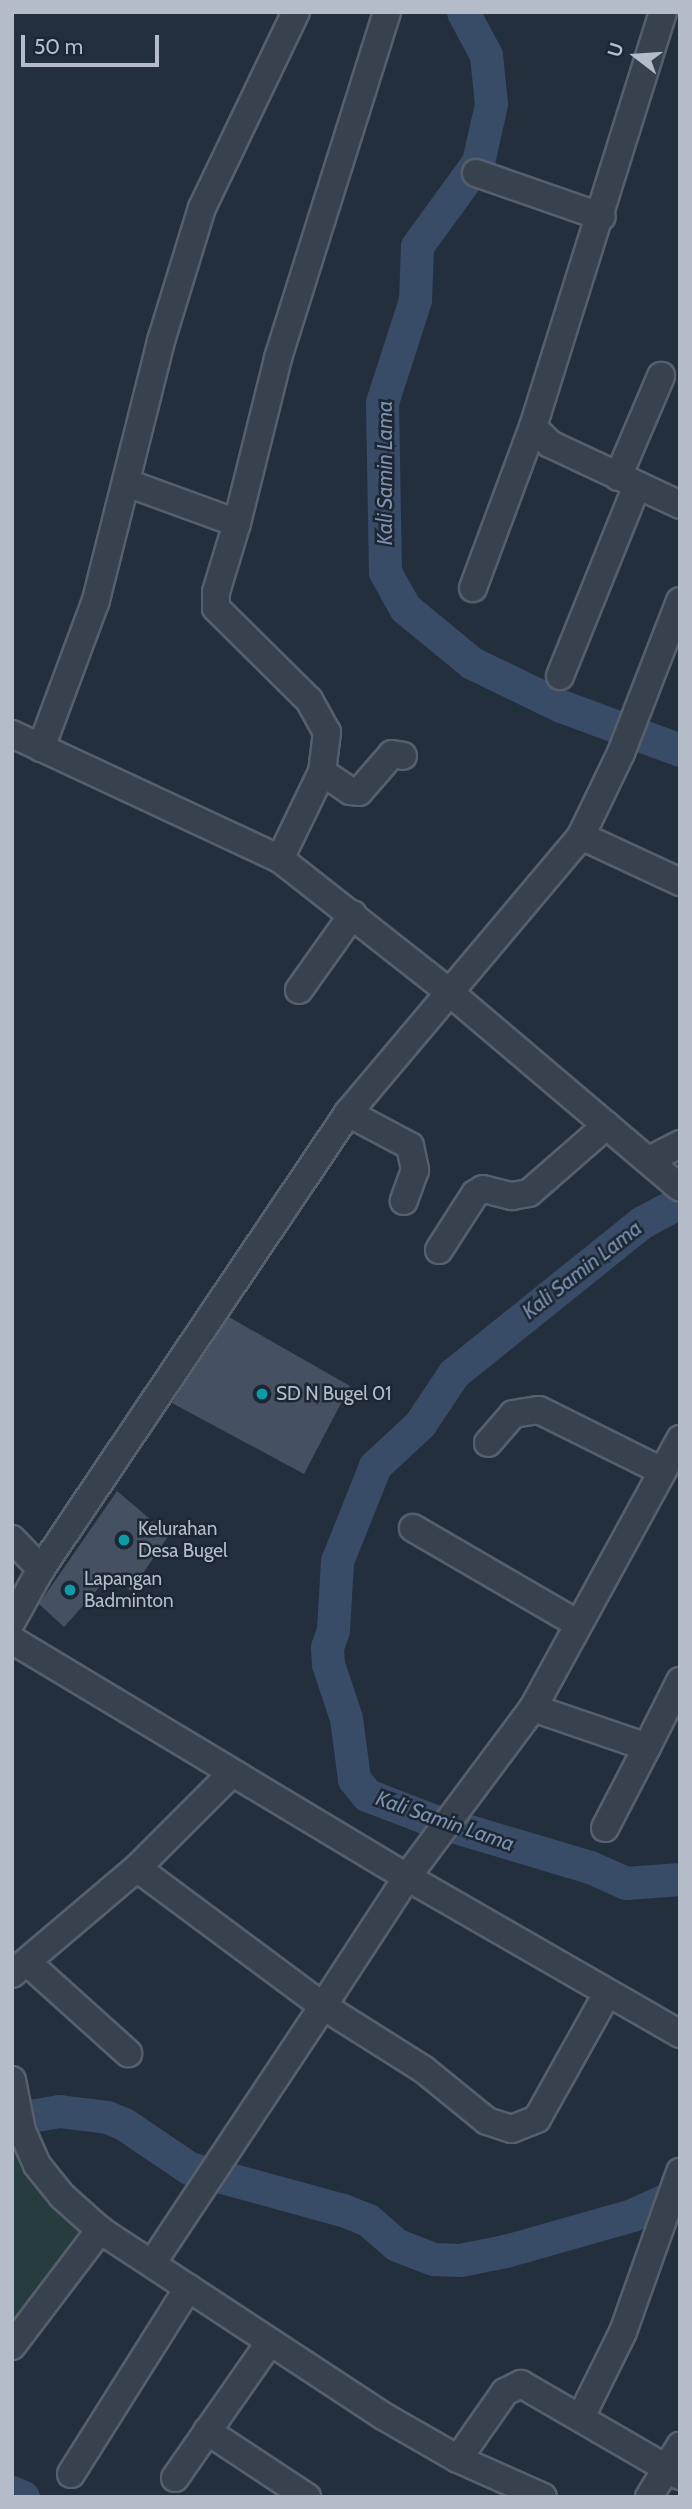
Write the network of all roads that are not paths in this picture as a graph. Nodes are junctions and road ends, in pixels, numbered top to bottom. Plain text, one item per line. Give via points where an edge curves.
1 (296, 12) edge
2 (387, 12) edge
3 (663, 12) edge
4 (476, 173) dead end
5 (602, 217) junction
6 (661, 376) dead end
7 (533, 427) junction
8 (628, 481) junction
9 (127, 483) junction
10 (680, 505) edge
11 (237, 523) junction
12 (472, 588) dead end
13 (680, 601) edge
14 (560, 676) dead end
15 (12, 734) edge
16 (41, 748) junction
17 (403, 756) dead end
18 (322, 772) junction
19 (581, 836) junction
20 (280, 859) junction
21 (680, 882) edge
22 (353, 915) junction
23 (299, 990) dead end
24 (448, 991) junction
25 (348, 1113) junction
26 (607, 1125) junction
27 (680, 1144) edge
28 (649, 1160) junction
29 (680, 1188) edge
30 (404, 1201) dead end
31 (439, 1250) dead end
32 (680, 1439) edge
33 (488, 1443) dead end
34 (660, 1470) junction
35 (413, 1528) dead end
36 (12, 1539) edge
37 (41, 1569) junction
38 (12, 1621) edge
39 (576, 1623) junction
40 (12, 1640) edge
41 (680, 1681) edge
42 (533, 1707) junction
43 (648, 1747) junction
44 (232, 1773) junction
45 (604, 1828) dead end
46 (137, 1868) junction
47 (407, 1877) junction
48 (20, 1968) edge
49 (607, 1994) junction
50 (323, 2006) junction
51 (680, 2034) edge
52 (128, 2053) dead end
53 (12, 2080) edge
54 (680, 2172) edge
55 (100, 2230) junction
56 (153, 2262) junction
57 (188, 2288) junction
58 (270, 2342) junction
59 (12, 2346) edge
60 (581, 2417) junction
61 (207, 2431) junction
62 (458, 2459) junction
63 (676, 2463) edge
64 (71, 2474) dead end
65 (175, 2478) dead end
66 (531, 2494) edge
67 (307, 2497) edge
68 (649, 2497) edge

1 - 9 street via 202,208 161,341
2 - 11 street via 278,358
3 - 5 street
4 - 5 street
5 - 7 street
6 - 8 street
7 - 8 street via 550,444
7 - 12 street
8 - 10 street
8 - 14 street
9 - 11 street
9 - 16 street via 84,637
11 - 18 street via 216,592 216,608 319,716 327,743
13 - 19 street via 621,753
15 - 16 street
16 - 20 street
17 - 18 street via 391,754 359,792
18 - 20 street
19 - 21 street
19 - 24 street
20 - 22 street
22 - 23 street
22 - 24 street
24 - 25 street
24 - 26 street
25 - 30 street via 414,1152 415,1170
25 - 37 street
26 - 28 street
26 - 31 street via 529,1193 512,1196 483,1189 475,1194
27 - 28 street
28 - 29 street
32 - 34 street
33 - 34 street via 513,1414 539,1410
34 - 39 street
35 - 39 street
36 - 37 street
37 - 38 street
39 - 42 street
40 - 44 street
41 - 43 street
42 - 43 street
42 - 47 street
43 - 45 street
44 - 46 street
44 - 47 street
46 - 48 street
46 - 50 street
47 - 49 street
47 - 50 street
48 - 52 street
49 - 50 street via 537,2119 512,2129 487,2121 424,2069
49 - 51 street
50 - 56 street
53 - 55 street via 22,2131 37,2165
54 - 60 street via 623,2332
55 - 56 street
55 - 59 street
56 - 57 street
57 - 58 street
57 - 64 street
58 - 61 street
58 - 62 street
60 - 62 street via 528,2386 516,2385 505,2392
60 - 63 street
61 - 65 street
61 - 67 street
62 - 66 street
63 - 68 street

